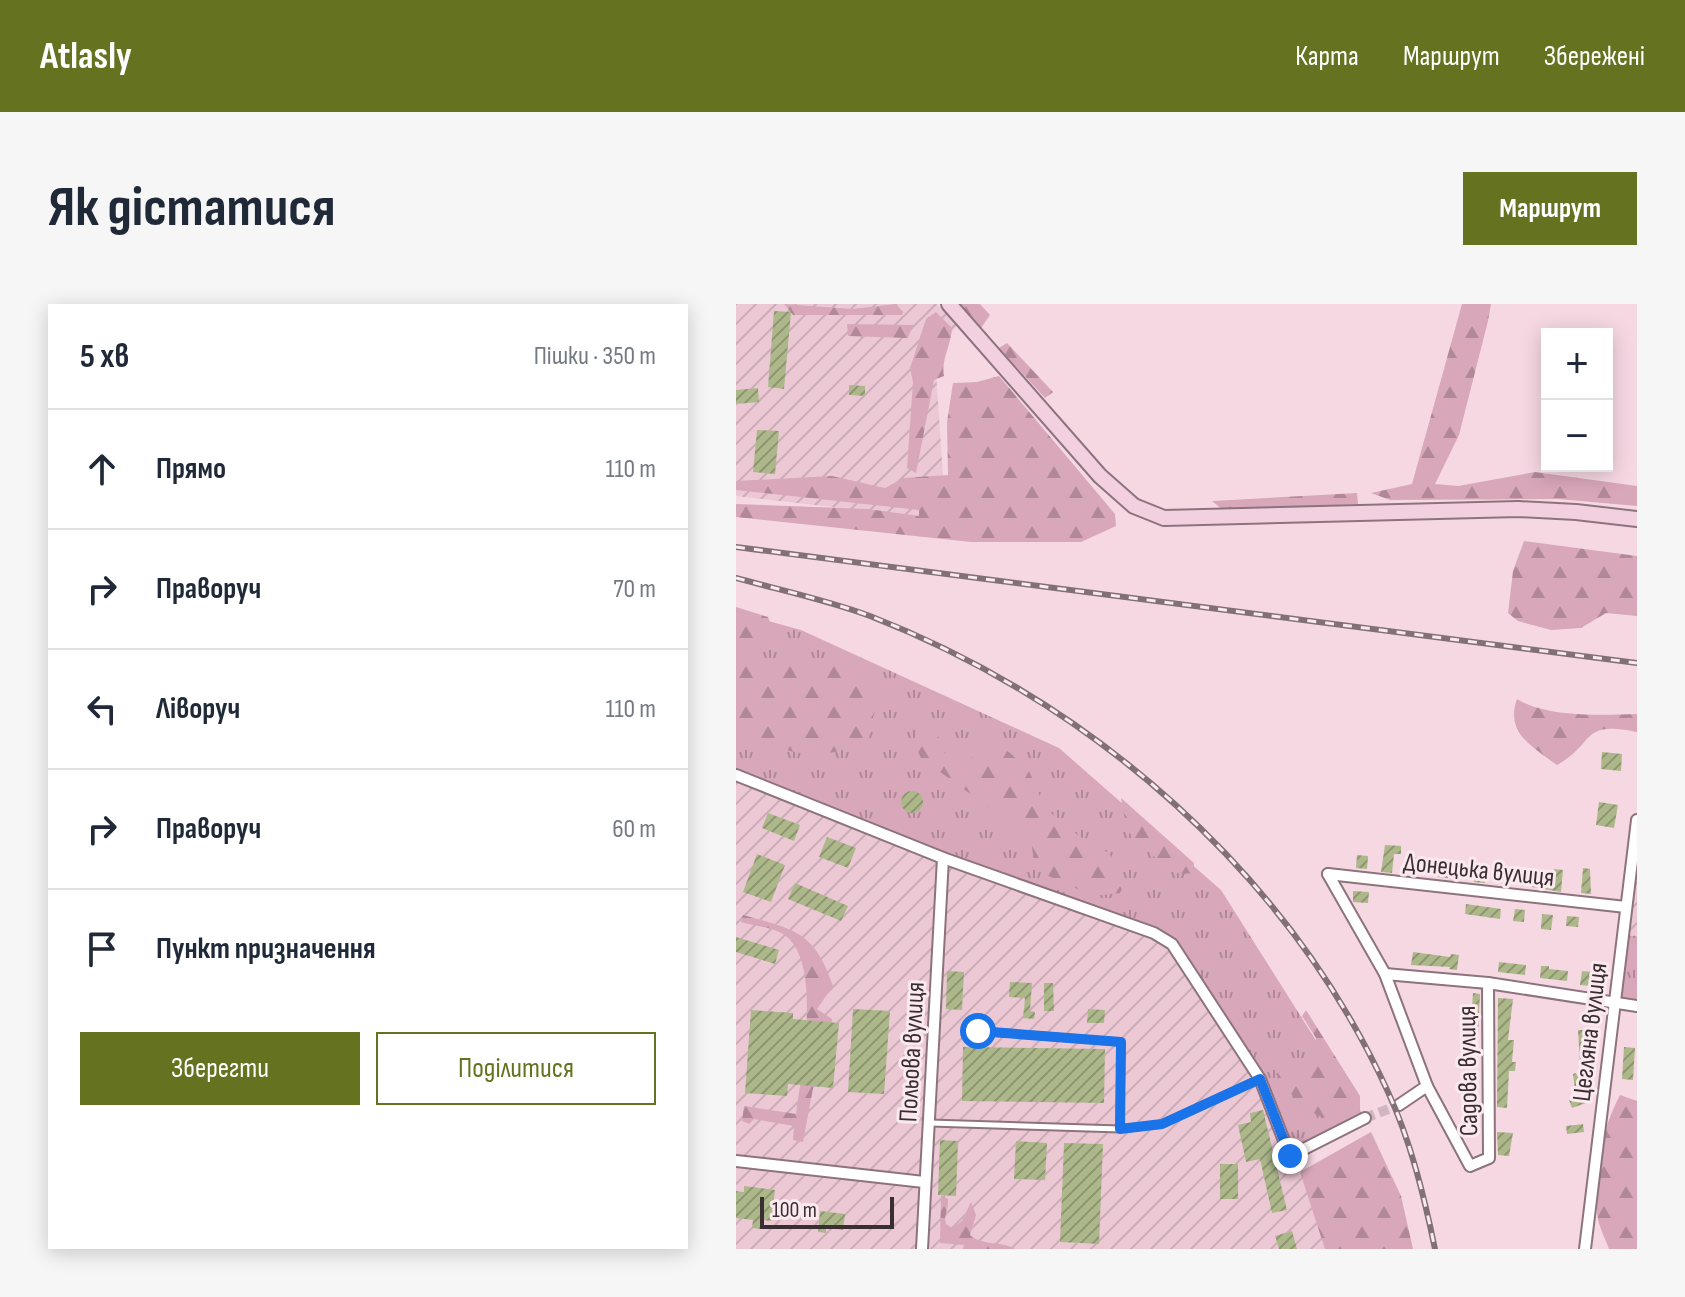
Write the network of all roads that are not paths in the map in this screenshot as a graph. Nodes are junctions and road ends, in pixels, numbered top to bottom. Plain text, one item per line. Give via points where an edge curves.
1 (949, 304) edge
2 (1637, 519) edge
3 (736, 775) edge
4 (1637, 820) edge
5 (943, 858) junction
6 (1626, 907) junction
7 (1385, 974) junction
8 (1488, 983) junction
9 (1616, 1003) junction
10 (1637, 1006) edge
11 (978, 1031) dead end
12 (1260, 1079) junction
13 (1427, 1086) junction
14 (1399, 1105) tunnel mouth
15 (1365, 1118) tunnel mouth
16 (930, 1123) junction
17 (1120, 1129) junction
18 (736, 1161) edge
19 (924, 1182) junction
20 (922, 1249) edge
21 (1585, 1249) edge

1 - 2 main road via 1100,476 1134,506 1164,518 1518,509
3 - 5 street
4 - 6 street, Цегляна вулиця
5 - 12 street via 1172,944
5 - 16 street, Польова вулиця
6 - 7 street, Донецька вулиця via 1328,874
6 - 9 street, Цегляна вулиця
7 - 8 street
7 - 13 street
8 - 9 street
8 - 13 street, Садова вулиця via 1489,1158 1470,1166
9 - 10 street
9 - 21 street, Цегляна вулиця
11 - 17 lane via 1121,1042
12 - 15 street via 1290,1156
12 - 17 lane via 1162,1124
13 - 14 street
16 - 17 lane
16 - 19 street, Польова вулиця
18 - 19 street
19 - 20 street, Польова вулиця

